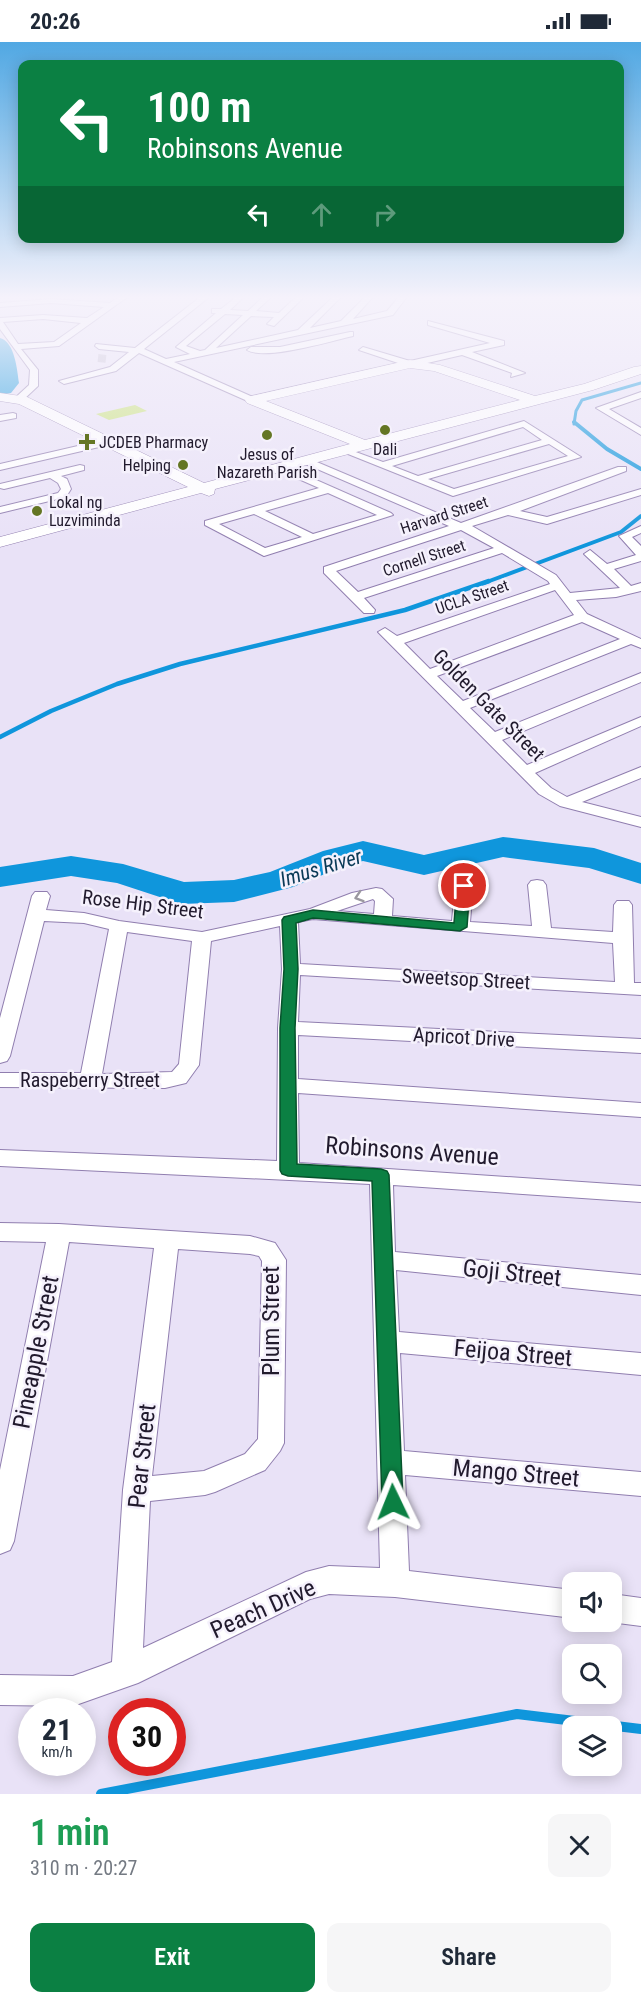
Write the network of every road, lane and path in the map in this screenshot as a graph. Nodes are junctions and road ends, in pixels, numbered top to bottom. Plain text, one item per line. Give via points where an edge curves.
1 (26, 380) edge
2 (69, 380) edge
3 (208, 380) edge
4 (341, 380) edge
5 (472, 380) edge
6 (608, 380) edge
7 (638, 380) edge
8 (64, 381) dead end
9 (23, 395) junction
10 (0, 397) edge
11 (638, 399) edge
12 (252, 400) junction
13 (539, 402) junction
14 (13, 416) dead end
15 (0, 418) edge
16 (641, 432) edge
17 (549, 441) junction
18 (108, 442) junction
19 (363, 449) junction
20 (0, 455) edge
21 (314, 461) junction
22 (15, 464) junction
23 (383, 465) junction
24 (0, 467) edge
25 (80, 468) dead end
26 (285, 469) junction
27 (622, 469) dead end
28 (51, 475) junction
29 (418, 479) junction
30 (2, 485) edge
31 (329, 489) junction
32 (206, 490) junction
33 (641, 492) edge
34 (33, 502) junction
35 (253, 509) junction
36 (0, 510) edge
37 (507, 511) junction
38 (467, 527) junction
39 (641, 530) edge
40 (313, 538) junction
41 (0, 542) edge
42 (0, 549) edge
43 (502, 549) junction
44 (590, 554) dead end
45 (641, 555) edge
46 (606, 568) junction
47 (558, 585) junction
48 (636, 589) edge
49 (356, 597) junction
50 (567, 597) junction
51 (369, 610) dead end
52 (582, 617) junction
53 (391, 636) joint
54 (636, 641) edge
55 (428, 674) junction
56 (641, 677) edge
57 (460, 707) junction
58 (641, 721) edge
59 (494, 738) junction
60 (526, 771) junction
61 (641, 772) edge
62 (624, 780) junction
63 (641, 784) edge
64 (566, 803) junction
65 (641, 822) edge
66 (537, 885) dead end
67 (464, 886) dead end
68 (41, 896) dead end
69 (623, 905) dead end
70 (313, 914) junction
71 (38, 915) junction
72 (289, 920) junction
73 (383, 921) junction
74 (119, 926) junction
75 (460, 927) junction
76 (542, 932) junction
77 (202, 937) junction
78 (622, 938) junction
79 (291, 969) junction
80 (633, 988) edge
81 (288, 1028) junction
82 (641, 1046) edge
83 (0, 1056) edge
84 (0, 1080) edge
85 (90, 1080) junction
86 (289, 1085) junction
87 (641, 1110) edge
88 (0, 1158) edge
89 (288, 1170) junction
90 (381, 1175) junction
91 (641, 1194) edge
92 (0, 1232) edge
93 (59, 1233) junction
94 (166, 1241) junction
95 (383, 1260) junction
96 (641, 1285) edge
97 (385, 1341) junction
98 (641, 1364) edge
99 (391, 1462) junction
100 (641, 1484) edge
101 (137, 1490) junction
102 (0, 1542) edge
103 (395, 1583) junction
104 (562, 1603) edge
105 (622, 1609) edge
106 (641, 1612) edge
107 (127, 1672) junction
108 (0, 1690) edge

1 - 9 street
2 - 8 street
3 - 12 street
4 - 12 main road
5 - 13 main road
6 - 13 main road
7 - 13 main road
9 - 10 main road
9 - 18 main road
11 - 16 street via 602,408
12 - 19 main road
13 - 19 main road
14 - 15 street
17 - 23 street via 524,424
17 - 29 street
17 - 29 street via 576,457 453,492
18 - 22 street
18 - 32 main road
19 - 21 main road
19 - 23 street
20 - 22 street
21 - 26 main road
21 - 38 street
22 - 24 street
23 - 29 street
25 - 28 street
26 - 31 street
26 - 32 main road
27 - 37 street, Harvard Street
28 - 30 street
28 - 34 street via 63,481 66,489 62,495
30 - 34 street
31 - 35 street
31 - 40 street via 387,515
32 - 41 main road
32 - 42 main road
33 - 37 street via 547,521
34 - 36 street
35 - 40 street
35 - 40 street via 208,523 264,552
37 - 38 street, Harvard Street
38 - 43 street
38 - 49 street, Harvard Street via 328,570
39 - 45 street via 625,536
43 - 47 street
43 - 49 street, Cornell Street
44 - 46 street
45 - 46 street
46 - 48 street
47 - 50 street
47 - 53 street, UCLA Street
48 - 50 street
49 - 51 street, Harvard Street
50 - 52 street
52 - 54 street
52 - 55 street
53 - 55 street, Golden Gate Street
54 - 57 street
55 - 57 street, Golden Gate Street
56 - 59 street
57 - 59 street, Golden Gate Street
58 - 60 street
59 - 60 street, Golden Gate Street
60 - 64 street, Golden Gate Street via 545,791
61 - 62 street
62 - 63 street
62 - 64 street
64 - 65 street, Golden Gate Street
66 - 76 street
67 - 75 street
68 - 71 street
69 - 78 street
70 - 72 street, Rose Hip Street
70 - 73 street, Rose Hip Street
73 -> 70 street via 384,899 376,893
71 - 74 street, Rose Hip Street via 84,918
71 - 83 street
72 - 77 street, Rose Hip Street
72 - 79 street
73 - 75 street, Rose Hip Street
74 - 77 street, Rose Hip Street
74 - 85 street
75 - 76 street, Rose Hip Street
76 - 78 street, Rose Hip Street
77 - 85 street, Raspeberry Street via 189,1065 179,1078
78 - 80 street
79 - 80 street, Sweetsop Street
79 - 81 street
81 - 82 street, Apricot Drive
81 - 86 street
84 - 85 street, Raspeberry Street
86 - 87 street
86 - 89 street
88 - 89 street, Robinsons Avenue
89 - 90 street, Robinsons Avenue
90 - 91 street, Robinsons Avenue
90 - 95 street
92 - 93 street, Plum Street
93 - 94 street, Plum Street
93 - 102 street, Pineapple Street
94 - 101 street, Pear Street
94 - 101 street, Plum Street via 250,1245 267,1249 274,1260 271,1443 255,1462 205,1484
95 - 96 street, Goji Street
95 - 97 street
97 - 98 street, Feijoa Street
97 - 99 street
99 - 100 street, Mango Street
99 - 103 street
101 - 107 street, Pear Street
103 - 104 street, Peach Drive
103 - 107 street, Peach Drive via 329,1580 306,1586
105 - 106 street
107 - 108 street, Peach Drive via 73,1691

